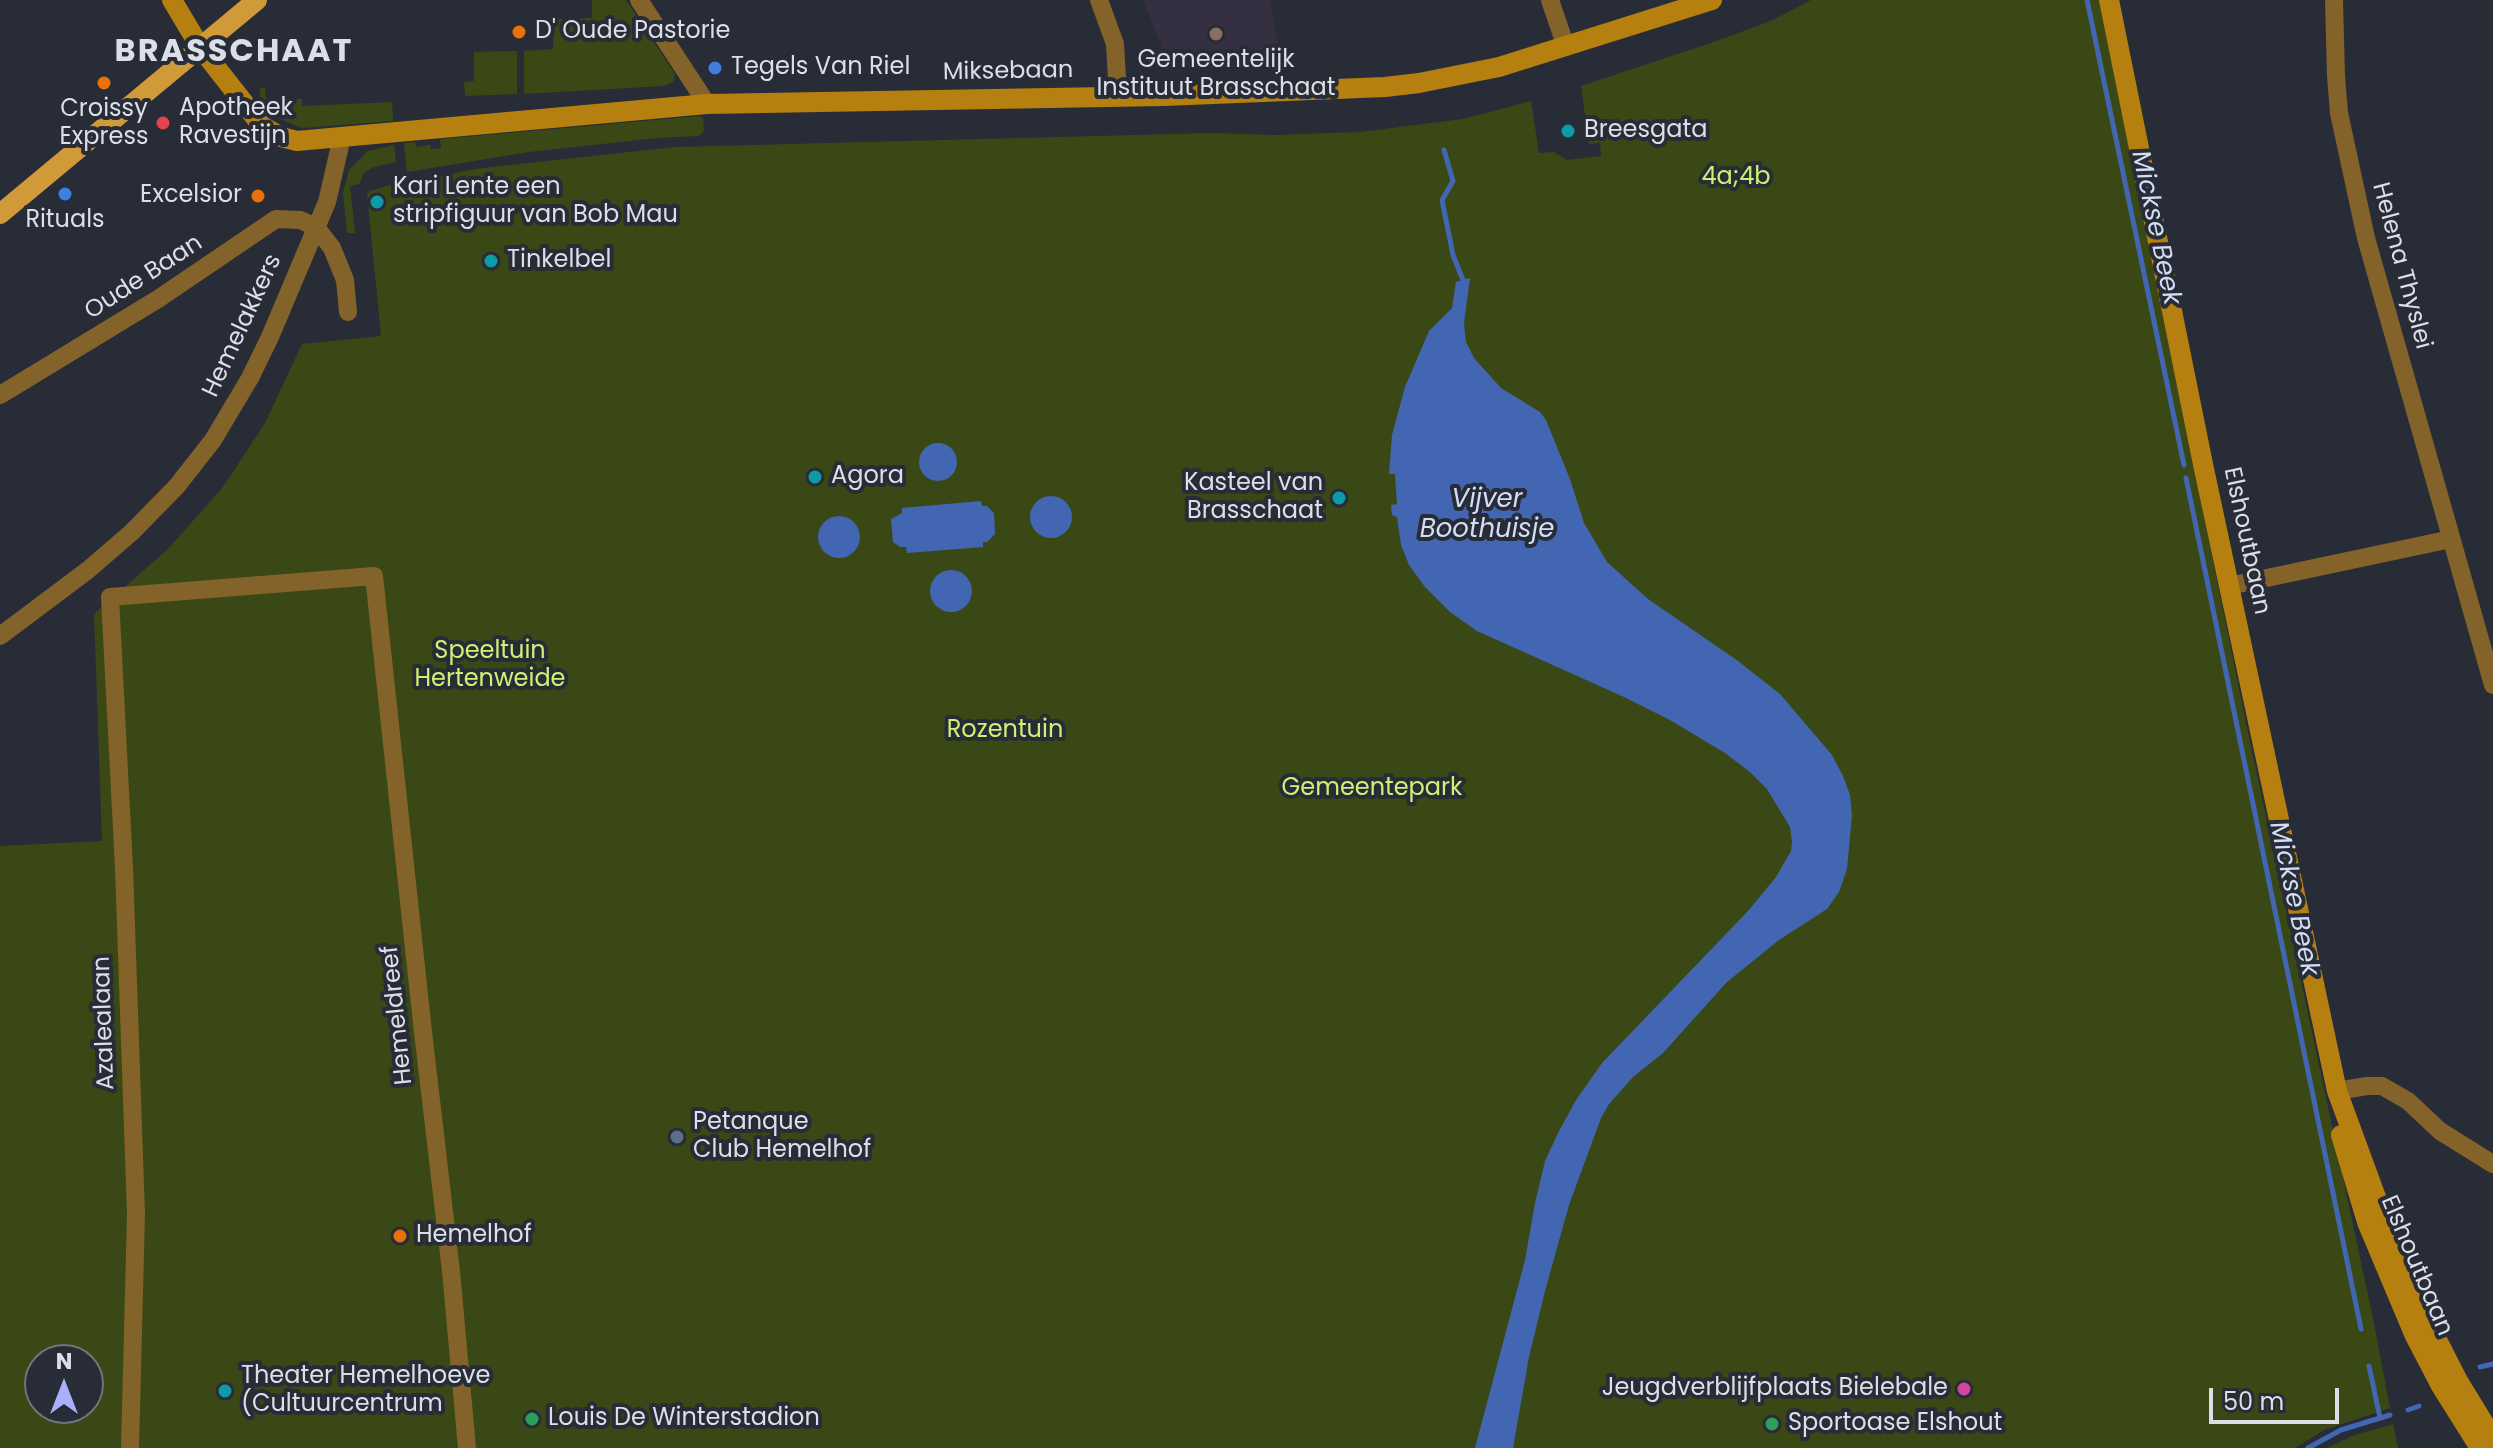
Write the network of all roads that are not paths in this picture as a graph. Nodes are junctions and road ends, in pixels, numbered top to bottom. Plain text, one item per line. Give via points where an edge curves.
1 (172, 0) edge
2 (257, 0) edge
3 (639, 0) edge
4 (1099, 0) edge
5 (1550, 0) edge
6 (1712, 0) edge
7 (2109, 0) edge
8 (2334, 0) edge
9 (200, 47) junction
10 (1566, 47) junction
11 (1118, 96) junction
12 (707, 104) junction
13 (342, 137) junction
14 (0, 214) edge
15 (316, 227) junction
16 (348, 312) dead end
17 (0, 395) edge
18 (2451, 539) junction
19 (88, 570) junction
20 (2229, 586) junction
21 (110, 597) junction
22 (0, 636) edge
23 (2493, 685) edge
24 (2337, 1091) junction
25 (2493, 1164) edge
26 (2493, 1438) edge
27 (130, 1448) edge
28 (467, 1448) edge
29 (2480, 1448) edge

1 - 9 main road, Miksebaan
2 - 9 main road
3 - 12 street
4 - 11 street via 1115,44
5 - 10 street
6 - 10 main road, Miksebaan
7 - 20 main road, Elshoutbaan
8 - 18 street, Helena Thyslei via 2339,113 2366,238
9 - 13 main road, Miksebaan via 262,126 297,141
9 - 14 main road
10 - 11 main road, Miksebaan via 1499,67 1385,87
11 - 12 main road, Miksebaan
12 - 13 main road, Miksebaan
13 - 15 street, Hemelakkers
15 - 16 street via 345,280
15 - 17 street, Oude Baan via 276,219 158,299
15 - 19 street, Hemelakkers via 270,337 213,440 156,509
18 - 20 street
18 - 23 street, Helena Thyslei
19 - 21 street
19 - 22 street, Hemelakkers
20 - 24 main road, Elshoutbaan
21 - 27 street, Azalealaan via 136,1214
21 - 28 street, Hemeldreef via 374,576
24 - 25 street via 2382,1086
24 - 26 main road, Elshoutbaan via 2406,1279
24 - 29 main road, Elshoutbaan via 2338,1125 2351,1174 2384,1265 2441,1386

